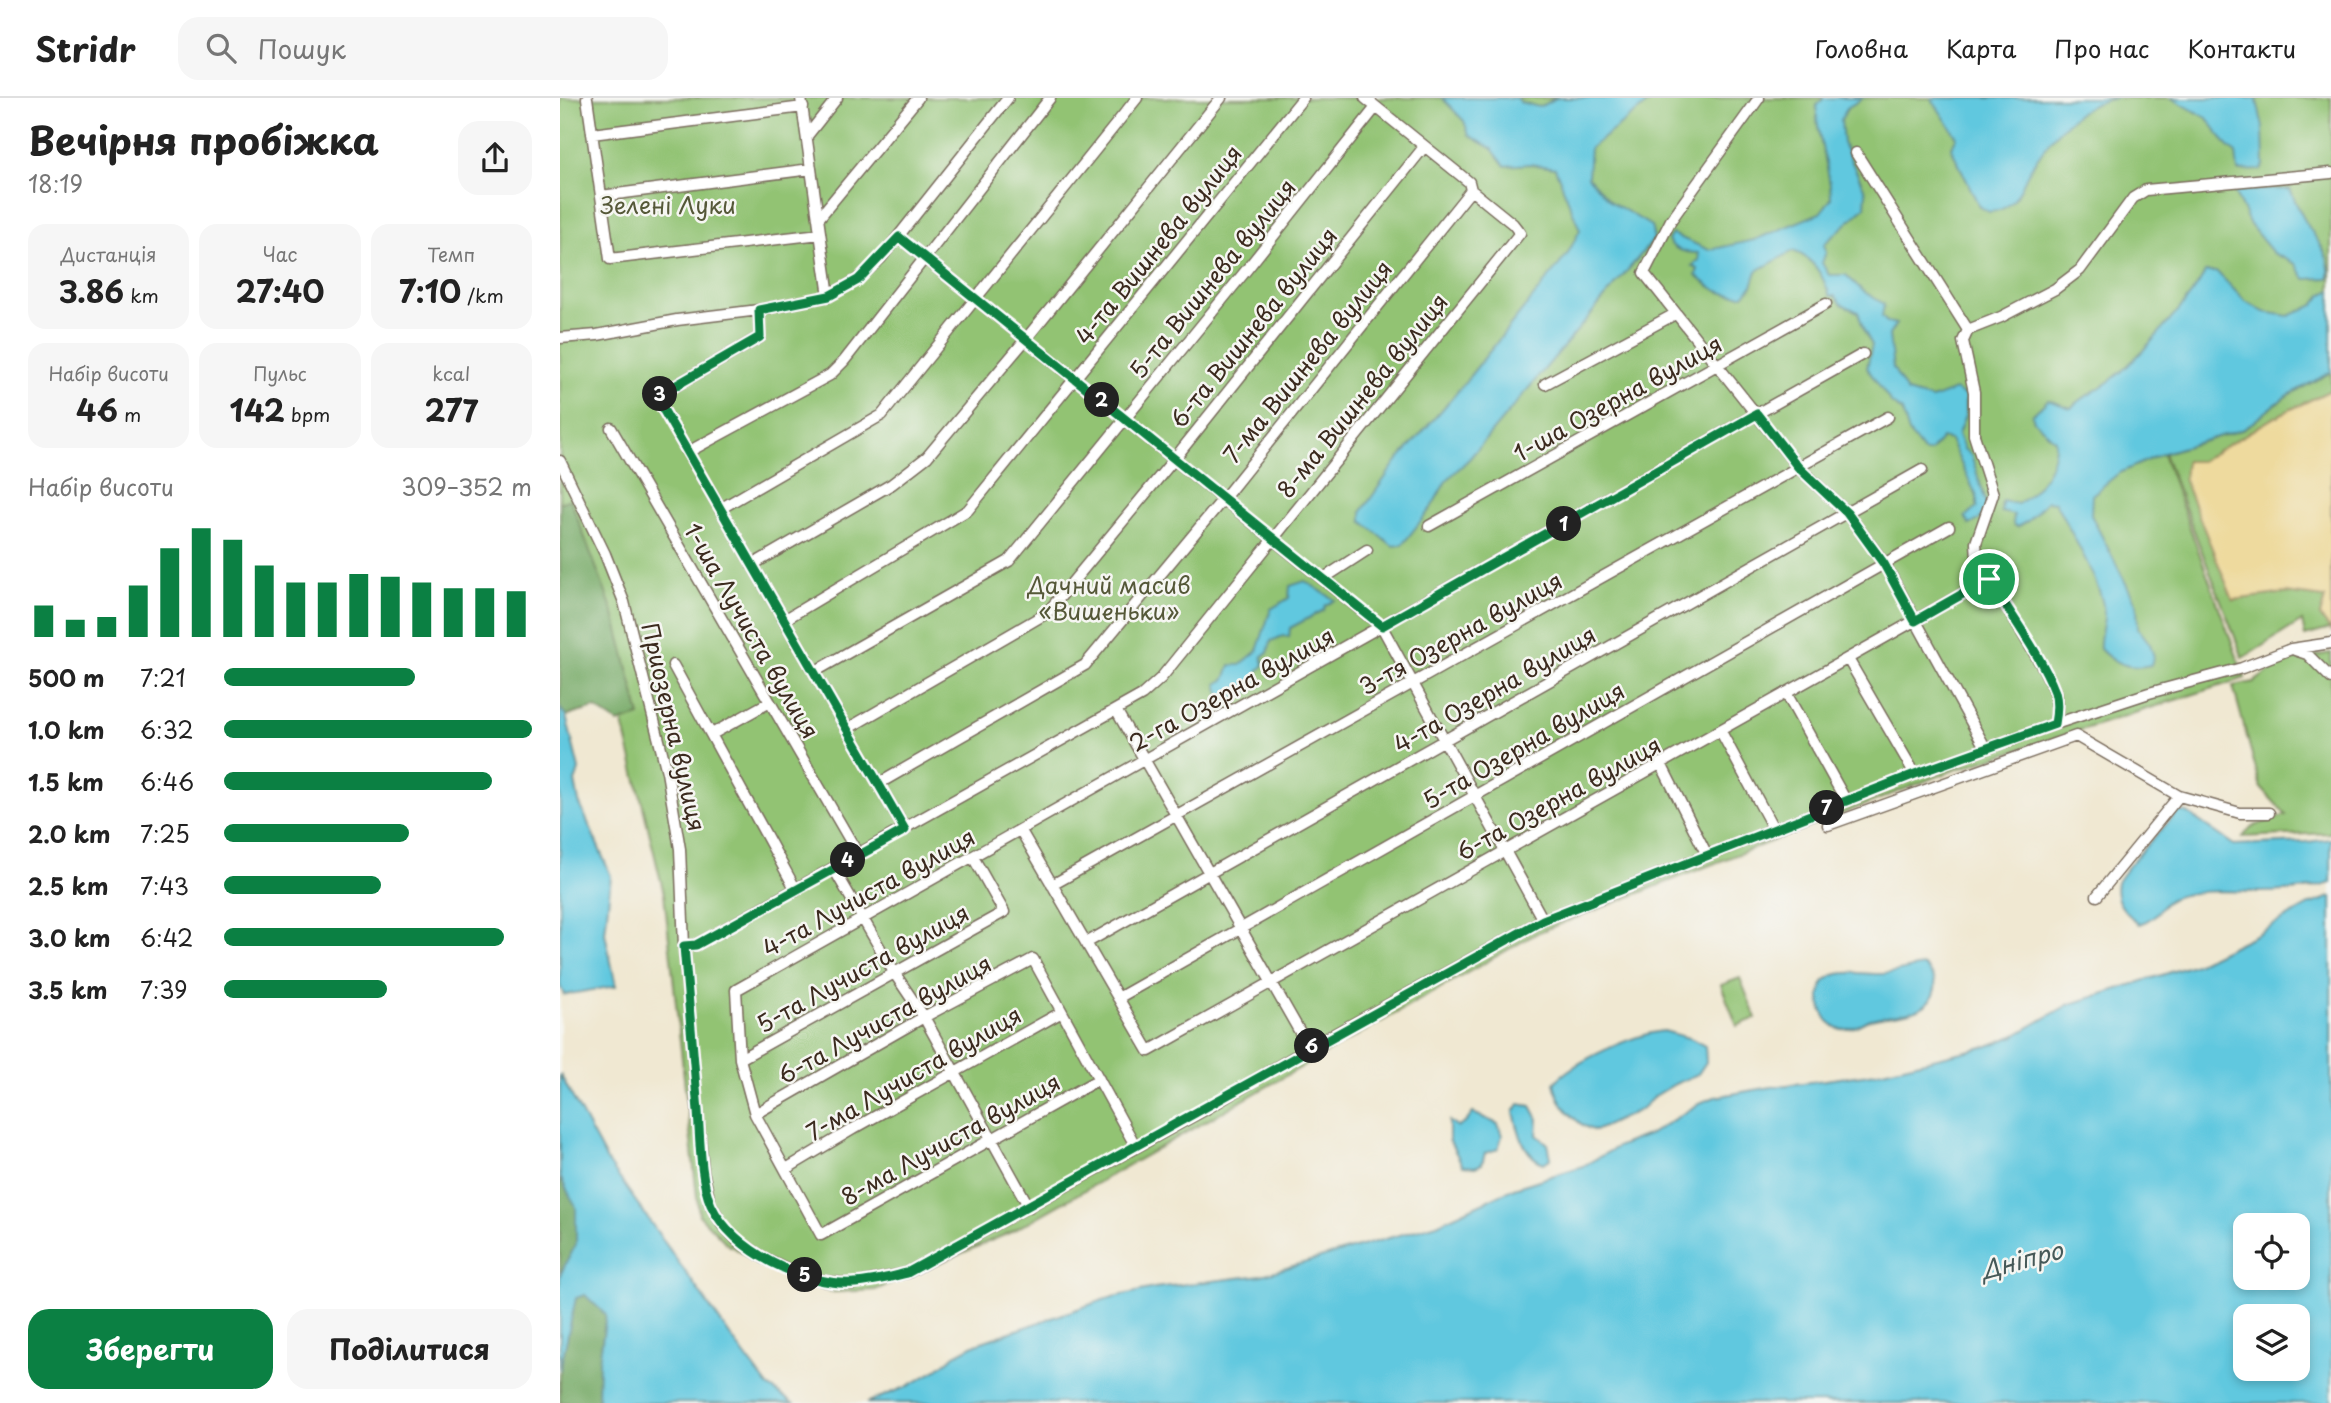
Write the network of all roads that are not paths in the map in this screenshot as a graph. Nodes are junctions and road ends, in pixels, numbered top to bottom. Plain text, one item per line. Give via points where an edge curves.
1 (586, 98) edge
2 (837, 98) edge
3 (918, 98) edge
4 (1008, 98) edge
5 (1050, 98) edge
6 (1137, 98) edge
7 (1221, 98) edge
8 (1303, 98) edge
9 (1365, 98) edge
10 (1759, 98) edge
11 (802, 103) edge
12 (1376, 107) junction
13 (592, 134) junction
14 (807, 136) junction
15 (1423, 147) junction
16 (1856, 153) dead end
17 (811, 169) junction
18 (2331, 173) edge
19 (1471, 190) junction
20 (601, 195) junction
21 (818, 219) junction
22 (820, 234) junction
23 (899, 237) junction
24 (924, 257) junction
25 (829, 296) junction
26 (975, 298) junction
27 (1826, 304) dead end
28 (759, 310) junction
29 (1675, 314) junction
30 (1968, 330) junction
31 (560, 338) edge
32 (1026, 339) junction
33 (1863, 354) dead end
34 (1717, 365) junction
35 (1075, 378) junction
36 (1545, 384) dead end
37 (1757, 414) junction
38 (1888, 417) dead end
39 (1125, 418) junction
40 (611, 428) dead end
41 (688, 452) junction
42 (1175, 458) junction
43 (560, 461) edge
44 (1798, 467) junction
45 (1923, 470) dead end
46 (1224, 498) junction
47 (720, 509) junction
48 (1847, 513) junction
49 (1429, 526) dead end
50 (1949, 527) dead end
51 (1273, 538) junction
52 (1367, 550) dead end
53 (1884, 564) junction
54 (752, 565) junction
55 (1324, 578) junction
56 (1989, 579) junction
57 (784, 620) junction
58 (1915, 621) junction
59 (1382, 626) junction
60 (2331, 642) edge
61 (2291, 649) junction
62 (1847, 659) junction
63 (673, 665) dead end
64 (814, 672) junction
65 (2331, 678) edge
66 (1413, 683) junction
67 (1786, 693) junction
68 (770, 702) junction
69 (1116, 710) junction
70 (2055, 724) junction
71 (847, 729) junction
72 (1720, 730) junction
73 (712, 734) junction
74 (1444, 740) junction
75 (1986, 749) junction
76 (1145, 761) junction
77 (1661, 764) junction
78 (1915, 774) junction
79 (878, 784) junction
80 (1475, 796) junction
81 (2179, 796) junction
82 (1846, 800) junction
83 (2269, 813) dead end
84 (1176, 816) junction
85 (1828, 825) dead end
86 (1773, 828) junction
87 (905, 830) junction
88 (1021, 831) junction
89 (1505, 851) junction
90 (858, 854) junction
91 (1707, 855) junction
92 (973, 857) junction
93 (834, 869) junction
94 (1209, 873) junction
95 (1052, 885) junction
96 (796, 890) junction
97 (2097, 895) dead end
98 (863, 917) junction
99 (1543, 920) junction
100 (1241, 929) junction
101 (1086, 943) junction
102 (684, 946) junction
103 (895, 974) junction
104 (1271, 983) junction
105 (1118, 998) junction
106 (1062, 1012) junction
107 (924, 1017) junction
108 (1309, 1048) junction
109 (740, 1059) junction
110 (955, 1072) junction
111 (1099, 1079) junction
112 (755, 1114) junction
113 (991, 1139) junction
114 (1136, 1146) junction
115 (786, 1169) junction
116 (1029, 1207) junction

1 - 13 street
2 - 14 street
3 - 21 street
4 - 23 street
5 - 24 street
6 - 26 street
7 - 32 street
8 - 35 street, 4-та Вишнева вулиця
9 - 12 street
10 - 29 street via 1671,220 1644,273
11 - 13 street
11 - 14 street
12 - 15 street
12 - 39 street, 5-та Вишнева вулиця
13 - 20 street
14 - 17 street
15 - 19 street via 1469,182
15 - 42 street, 6-та Вишнева вулиця
16 - 30 street
17 - 20 street
17 - 21 street
18 - 30 street via 2146,190 2133,198 2080,270 2055,289
19 - 46 street, 7-ма Вишнева вулиця
19 - 51 street, 8-ма Вишнева вулиця via 1520,233
20 - 22 street via 610,259
21 - 22 street
22 - 25 street
23 - 24 street
23 - 25 street via 858,280
24 - 26 street
24 - 41 street via 830,375
25 - 28 street
26 - 32 street
26 - 47 street via 882,415
27 - 34 street, 1-ша Озерна вулиця
28 - 31 street
28 - 41 street via 760,337 656,397
29 - 34 street
29 - 36 street
30 - 56 street via 1963,341 1974,392 1974,435 1993,494 1976,543 1977,558
32 - 35 street
32 - 54 street via 927,457 892,484
33 - 37 street, 2-га Озерна вулиця
34 - 37 street
34 - 49 street, 1-ша Озерна вулиця
35 - 39 street
35 - 57 street, 4-та Вишнева вулиця via 968,510
37 - 44 street
37 - 59 street, 2-га Озерна вулиця
38 - 44 street, 3-тя Озерна вулиця
39 - 42 street
39 - 64 street, 5-та Вишнева вулиця via 1009,561
40 - 68 street, 1-ша Лучиста вулиця
41 - 47 street
42 - 46 street
42 - 71 street, 6-та Вишнева вулиця via 1047,613
43 - 102 street, Приозерна вулиця via 610,566 642,668 680,849
44 - 48 street
44 - 66 street, 3-тя Озерна вулиця
45 - 48 street, 4-та Озерна вулиця
46 - 51 street
46 - 79 street, 7-ма Вишнева вулиця via 1085,665
47 - 54 street
48 - 53 street
48 - 74 street, 4-та Озерна вулиця
50 - 53 street, 5-та Озерна вулиця
51 - 55 street
51 - 69 street, 8-ма Вишнева вулиця via 1161,678
52 - 55 street
53 - 58 street
53 - 80 street, 5-та Озерна вулиця
54 - 57 street
55 - 59 street
56 - 58 street, 6-та Озерна вулиця
56 - 70 street via 2056,694
57 - 64 street
58 - 62 street, 6-та Озерна вулиця
58 - 75 street
59 - 66 street
59 - 76 street, 2-га Озерна вулиця
60 - 61 street, Приозерна вулиця
61 - 65 street via 2307,654
61 - 70 street, Приозерна вулиця
62 - 67 street, 6-та Озерна вулиця
62 - 78 street
63 - 73 street
64 - 71 street
66 - 74 street
66 - 84 street, 3-тя Озерна вулиця
67 - 72 street, 6-та Озерна вулиця
67 - 82 street
68 - 73 street
68 - 90 street, 1-ша Лучиста вулиця
69 - 76 street
69 - 87 street, 8-ма Вишнева вулиця
70 - 75 street, Приозерна вулиця
71 - 79 street
72 - 77 street, 6-та Озерна вулиця
72 - 86 street
73 - 96 street
74 - 80 street
74 - 94 street, 4-та Озерна вулиця
75 - 78 street, Приозерна вулиця
76 - 84 street
76 - 88 street, 2-га Озерна вулиця
77 - 89 street, 6-та Озерна вулиця
77 - 91 street
78 - 82 street, Приозерна вулиця
79 - 87 street
80 - 89 street
80 - 100 street, 5-та Озерна вулиця
81 - 83 street via 2240,813
81 - 85 street via 2076,736
81 - 97 street
82 - 86 street, Приозерна вулиця
84 - 94 street
84 - 95 street, 3-тя Озерна вулиця
86 - 91 street, Приозерна вулиця
87 - 90 street, 8-ма Вишнева вулиця
88 - 92 street, 4-та Лучиста вулиця
88 - 95 street
89 - 99 street
89 - 104 street, 6-та Озерна вулиця
90 - 93 street, 8-ма Вишнева вулиця
91 - 99 street, Приозерна вулиця
92 - 98 street, 4-та Лучиста вулиця
92 - 103 street, 5-та Лучиста вулиця via 1004,912
93 - 96 street, 8-ма Вишнева вулиця
93 - 98 street
94 - 100 street
94 - 101 street, 4-та Озерна вулиця
95 - 101 street
96 - 102 street, 8-ма Вишнева вулиця via 696,945
98 - 103 street
98 - 109 street, 4-та Лучиста вулиця via 736,990
99 - 108 street, Приозерна вулиця
100 - 104 street
100 - 105 street, 5-та Озерна вулиця
101 - 105 street
102 - 116 street, Приозерна вулиця via 704,1171 710,1203 738,1241 792,1271 853,1284 907,1273
103 - 107 street
103 - 109 street, 5-та Лучиста вулиця
104 - 105 street, 6-та Озерна вулиця via 1149,1051
104 - 108 street
106 - 107 street, 6-та Лучиста вулиця via 1033,959
106 - 110 street, 7-ма Лучиста вулиця
106 - 111 street
107 - 110 street
107 - 112 street, 6-та Лучиста вулиця
108 - 114 street, Приозерна вулиця
109 - 112 street
110 - 113 street
110 - 115 street, 7-ма Лучиста вулиця
111 - 113 street, 8-ма Лучиста вулиця
111 - 114 street
112 - 115 street
113 - 115 street, 8-ма Лучиста вулиця via 821,1234
113 - 116 street
114 - 116 street, Приозерна вулиця

